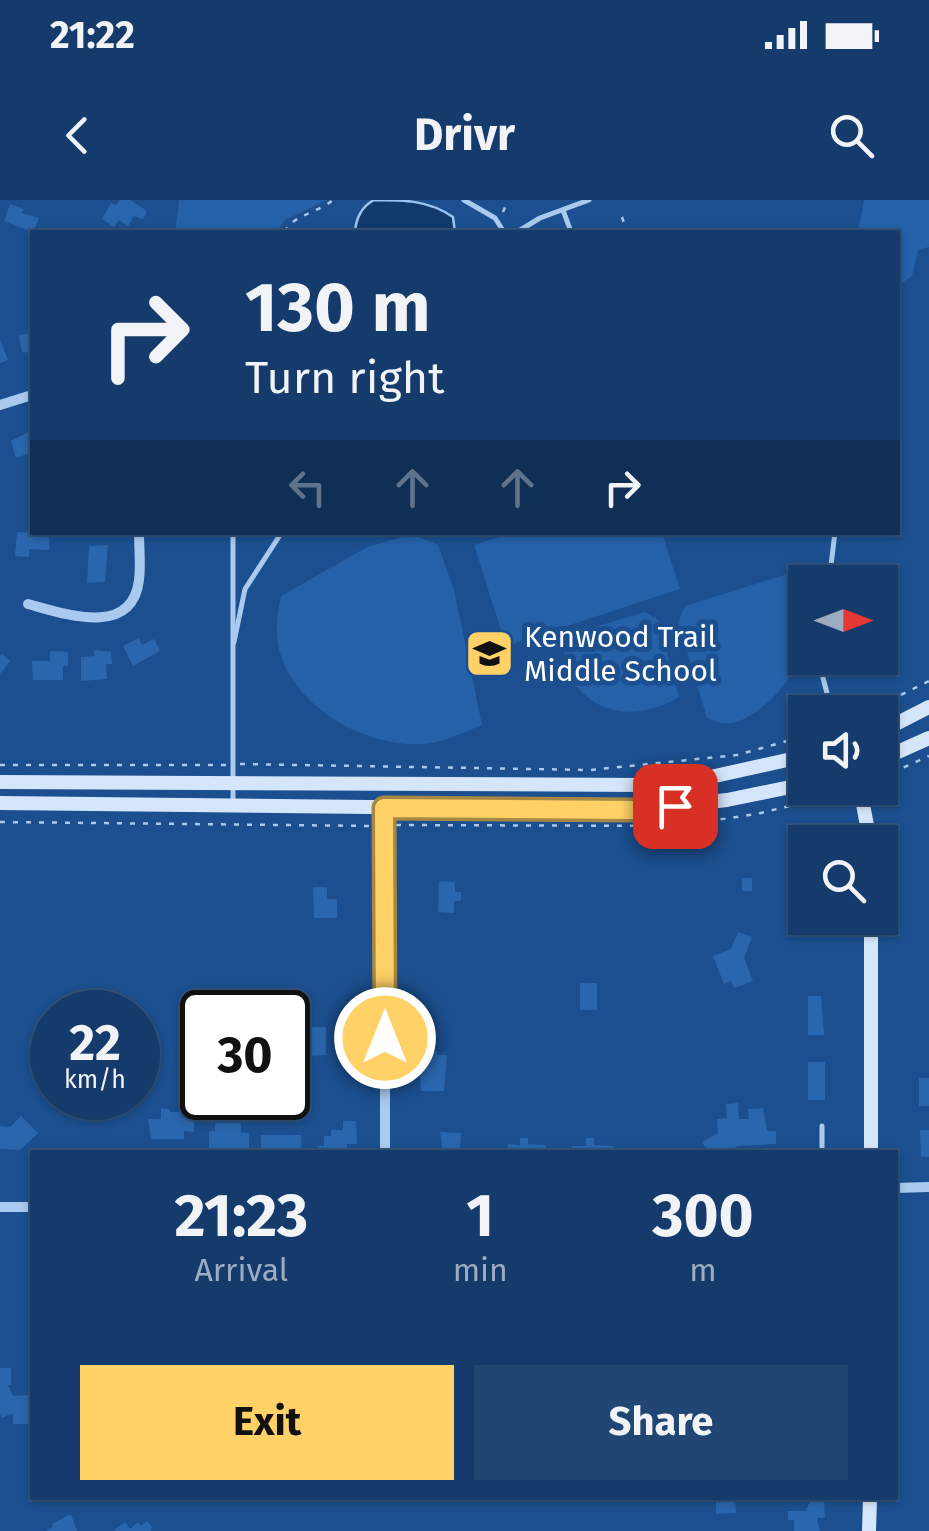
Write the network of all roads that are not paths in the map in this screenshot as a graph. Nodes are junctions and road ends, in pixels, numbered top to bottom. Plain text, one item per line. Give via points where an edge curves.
1 (464, 200) edge
2 (589, 200) edge
3 (563, 210) junction
4 (503, 230) edge
5 (520, 230) edge
6 (570, 230) edge
7 (30, 396) edge
8 (0, 405) edge
9 (138, 535) edge
10 (233, 535) edge
11 (280, 535) edge
12 (834, 535) edge
13 (831, 565) edge
14 (28, 604) dead end
15 (232, 653) junction
16 (929, 707) edge
17 (898, 723) edge
18 (929, 738) edge
19 (898, 752) edge
20 (788, 760) edge
21 (0, 782) edge
22 (233, 782) junction
23 (788, 787) edge
24 (0, 804) edge
25 (233, 806) junction
26 (384, 808) junction
27 (871, 935) edge
28 (822, 1126) dead end
29 (385, 1150) edge
30 (822, 1150) edge
31 (870, 1150) edge
32 (929, 1187) edge
33 (898, 1188) edge
34 (0, 1208) edge
35 (30, 1208) edge
36 (870, 1500) edge
37 (869, 1531) edge

1 - 4 lane
2 - 3 lane
3 - 5 lane
3 - 6 lane
7 - 8 street
9 - 14 street via 139,581 133,602 122,611 80,618
10 - 15 lane
11 - 15 lane via 245,589
12 - 13 lane
15 - 22 lane
16 - 17 main road
18 - 19 main road
20 - 22 main road via 644,785
21 - 22 main road
22 - 25 lane
23 - 26 main road via 635,810
24 - 25 main road
25 - 26 main road
26 - 29 street
27 - 31 main road
28 - 30 lane
32 - 33 street
34 - 35 street
36 - 37 main road

